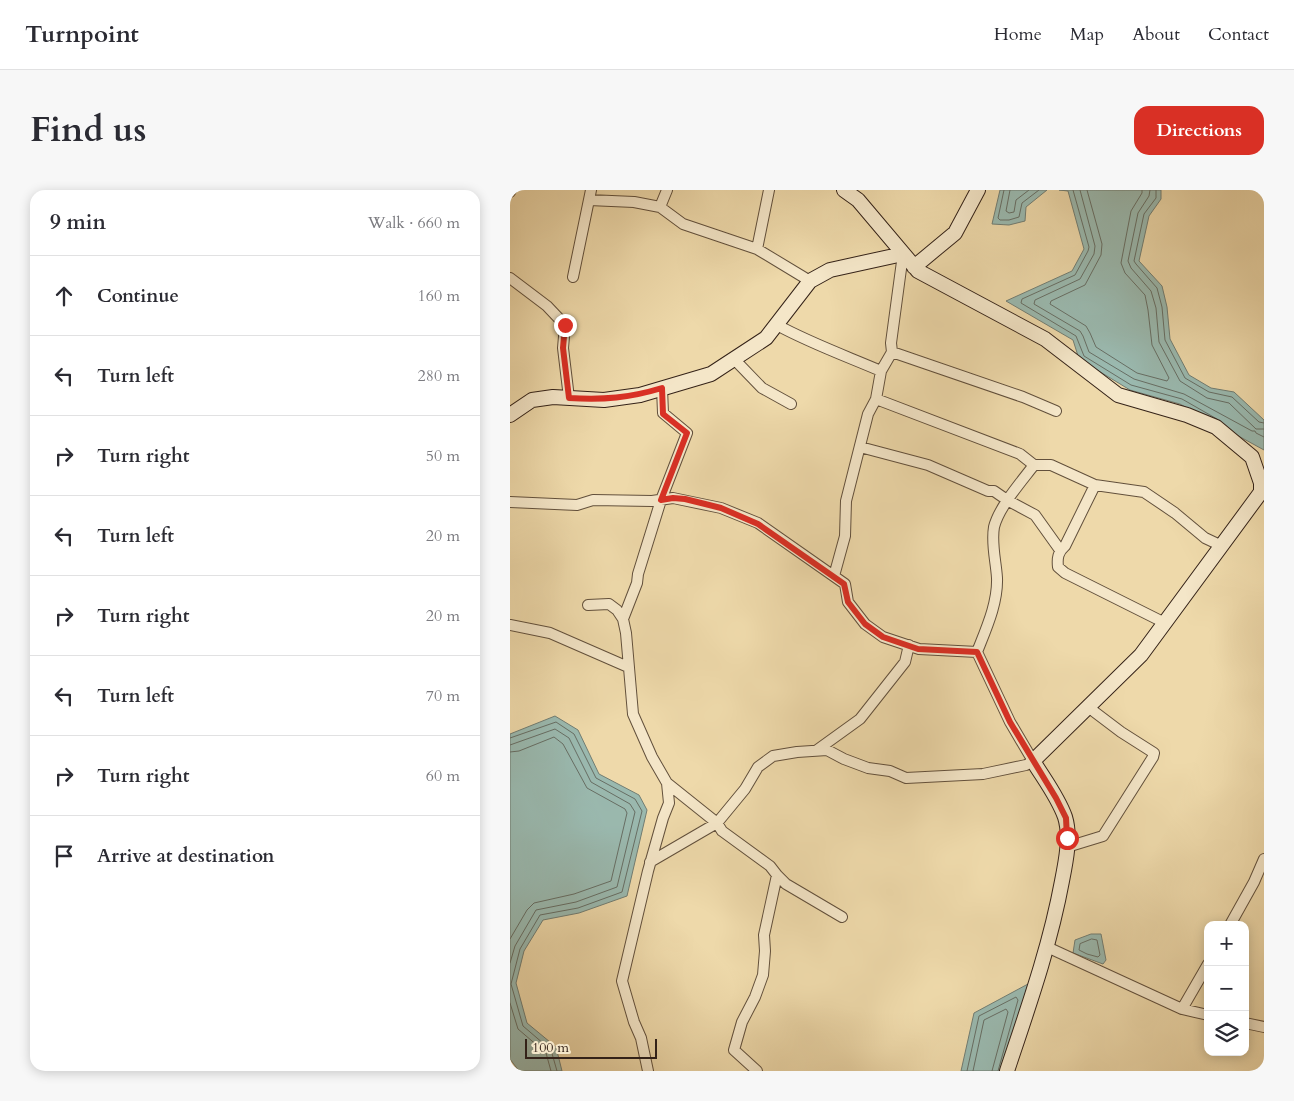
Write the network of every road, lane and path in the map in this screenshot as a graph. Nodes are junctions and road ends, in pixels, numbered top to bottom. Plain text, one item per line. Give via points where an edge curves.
1 (667, 190) edge
2 (769, 190) edge
3 (844, 190) edge
4 (978, 190) edge
5 (590, 195) edge
6 (660, 207) junction
7 (757, 249) junction
8 (902, 254) junction
9 (914, 268) junction
10 (573, 277) dead end
11 (510, 278) edge
12 (810, 281) junction
13 (777, 325) junction
14 (892, 352) junction
15 (734, 359) junction
16 (881, 372) junction
17 (662, 388) junction
18 (569, 398) junction
19 (876, 399) junction
20 (791, 404) dead end
21 (1056, 411) dead end
22 (510, 415) edge
23 (860, 447) junction
24 (1034, 465) junction
25 (1263, 482) edge
26 (1095, 485) junction
27 (661, 500) junction
28 (1007, 500) junction
29 (510, 502) edge
30 (1222, 546) junction
31 (1060, 550) junction
32 (834, 576) junction
33 (588, 605) dead end
34 (623, 619) junction
35 (1165, 623) junction
36 (510, 625) edge
37 (909, 646) junction
38 (977, 652) junction
39 (628, 668) junction
40 (1088, 707) junction
41 (816, 751) junction
42 (1033, 761) junction
43 (667, 782) junction
44 (717, 823) junction
45 (1067, 847) junction
46 (1264, 859) edge
47 (650, 862) junction
48 (777, 874) junction
49 (842, 917) dead end
50 (1232, 921) edge
51 (1047, 948) junction
52 (1207, 966) edge
53 (1182, 1009) junction
54 (1204, 1014) edge
55 (1249, 1024) edge
56 (1264, 1027) edge
57 (648, 1071) edge
58 (757, 1071) edge
59 (1007, 1071) edge

1 - 6 street
2 - 7 street
3 - 8 street via 858,200
4 - 9 street via 955,234
5 - 6 street
5 - 10 street
6 - 7 street via 683,224
7 - 12 street
8 - 9 street
8 - 12 street via 830,270
8 - 14 street
9 - 25 street via 1045,339 1118,395 1216,427 1252,457
11 - 18 street via 547,306 565,325 563,348
12 - 13 street
13 - 15 street via 766,338
13 - 16 street
14 - 16 street
14 - 21 street
15 - 17 street via 711,374
15 - 20 street via 762,388
16 - 19 street
17 - 18 street via 604,400
17 - 27 street via 663,414 687,433
18 - 22 street via 532,400
19 - 23 street via 868,414
19 - 24 street via 1020,454
23 - 28 street via 928,465 994,491
23 - 32 street via 846,501 844,536
24 - 26 street via 1051,465
24 - 28 street
25 - 30 street via 1261,492
26 - 30 street via 1144,492 1205,538
26 - 31 street via 1065,546
27 - 29 street via 593,500 578,505
27 - 32 street via 685,499 721,508 758,524
27 - 34 street via 638,583
28 - 31 street via 1035,515
28 - 38 street via 994,527 995,600
30 - 35 street
31 - 35 street via 1058,567 1065,573
32 - 37 street via 844,584 848,602 865,624 883,637
33 - 34 street via 609,604
34 - 39 street
35 - 40 street via 1141,655
36 - 39 street via 550,633
37 - 38 street
37 - 41 street via 905,662 860,719
38 - 42 street via 1010,722
39 - 43 street via 633,714
40 - 42 street
40 - 45 street via 1154,753 1103,836
41 - 42 street via 827,750 868,768 890,771 906,778 983,774
41 - 44 street via 773,756 758,767 745,789
42 - 45 street via 1066,818
43 - 44 street
43 - 47 street via 669,803
44 - 47 street
44 - 48 street via 722,831
45 - 51 street
46 - 50 street
47 - 57 street via 622,981
48 - 49 street via 786,884
48 - 58 street via 764,935 763,975 742,1022 734,1050
51 - 53 street
51 - 59 street
52 - 53 street
53 - 54 street
55 - 56 street

